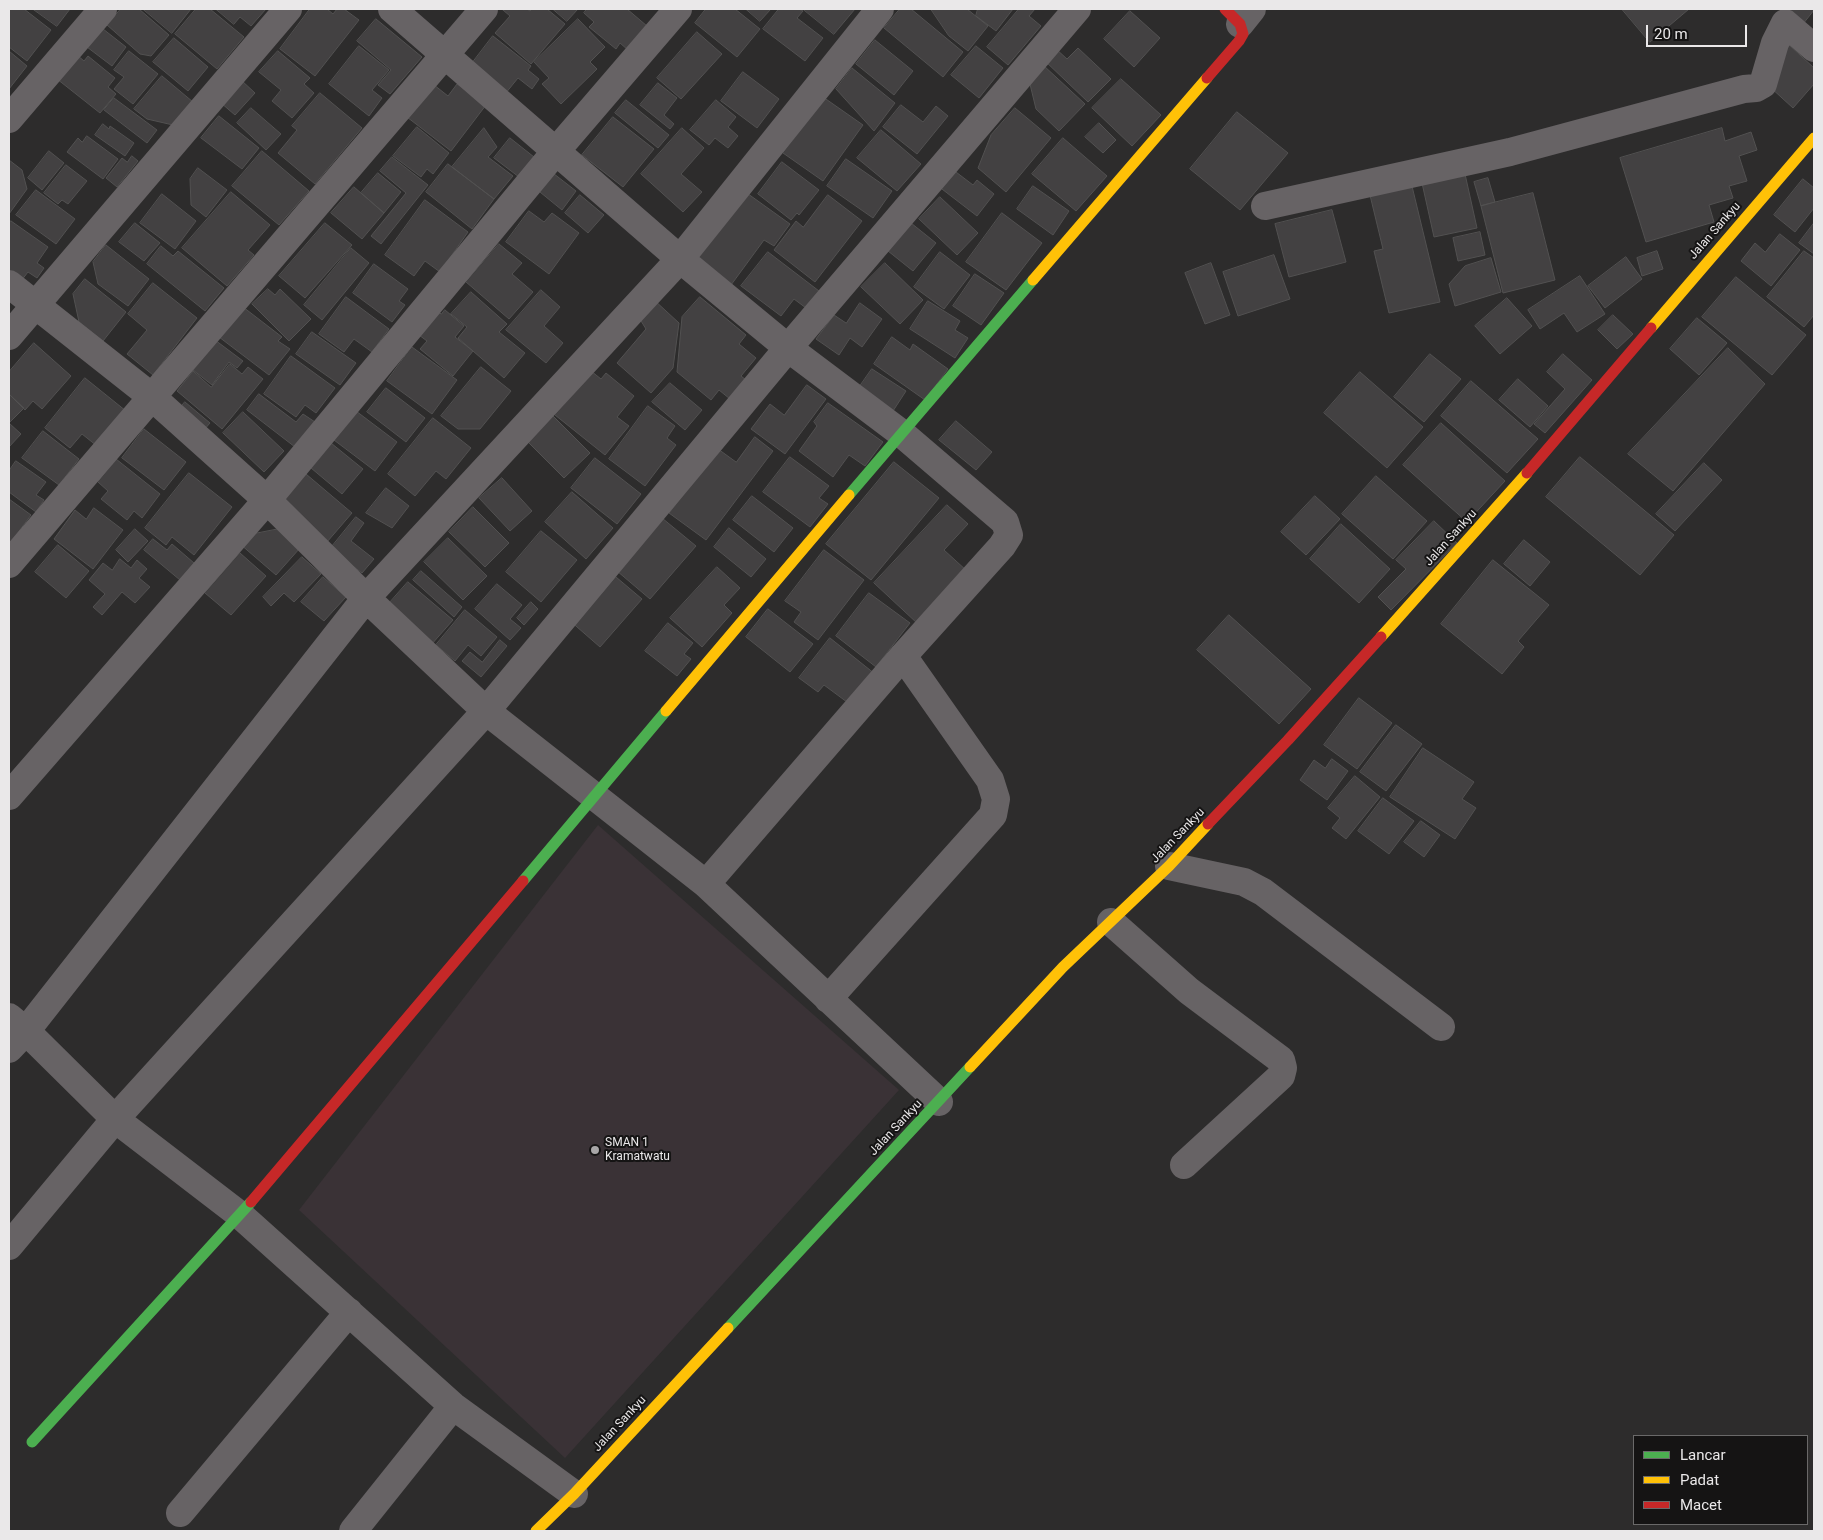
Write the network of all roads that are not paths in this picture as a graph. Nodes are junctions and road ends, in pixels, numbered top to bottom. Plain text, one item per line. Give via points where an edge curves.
1 (103, 9) edge
2 (288, 9) edge
3 (392, 9) edge
4 (484, 9) edge
5 (678, 9) edge
6 (880, 9) edge
7 (1077, 9) edge
8 (1239, 14) edge
9 (1777, 16) edge
10 (1814, 48) edge
11 (445, 56) junction
12 (9, 119) edge
13 (1814, 138) edge
14 (556, 152) junction
15 (1265, 206) dead end
16 (680, 259) junction
17 (9, 284) edge
18 (34, 306) junction
19 (9, 336) edge
20 (788, 348) junction
21 (152, 398) junction
22 (901, 433) junction
23 (267, 500) junction
24 (9, 564) edge
25 (366, 598) junction
26 (903, 656) junction
27 (486, 711) junction
28 (595, 795) junction
29 (9, 796) edge
30 (1169, 866) junction
31 (706, 884) junction
32 (1111, 922) junction
33 (828, 999) junction
34 (1441, 1027) dead end
35 (14, 1032) edge
36 (939, 1102) junction
37 (114, 1119) junction
38 (1184, 1165) dead end
39 (240, 1215) junction
40 (9, 1246) edge
41 (349, 1312) junction
42 (453, 1406) junction
43 (32, 1442) dead end
44 (574, 1494) junction
45 (180, 1513) dead end
46 (353, 1531) edge
47 (536, 1531) edge

1 - 12 street
2 - 18 street
3 - 11 street
4 - 11 street
5 - 14 street
6 - 16 street
7 - 20 street
8 - 22 street via 1243,34 1239,42
9 - 10 street
9 - 15 street via 1774,44 1762,84 1756,88 1510,152
11 - 14 street
11 - 21 street
13 - 30 street, Jalan Sankyu via 1504,501
14 - 16 street
14 - 23 street
16 - 20 street
16 - 25 street
17 - 18 street
18 - 19 street
18 - 21 street
20 - 22 street
20 - 27 street
21 - 23 street
21 - 24 street
22 - 26 street via 1005,522 1009,535
22 - 28 street
23 - 25 street
23 - 29 street
25 - 27 street
25 - 35 street
26 - 31 street
26 - 33 street via 990,780 996,799 993,815
27 - 28 street
27 - 37 street
28 - 31 street
28 - 39 street
30 - 32 street, Jalan Sankyu
30 - 34 street via 1244,882 1263,892
31 - 33 street
32 - 36 street, Jalan Sankyu via 1063,968
32 - 38 street via 1190,991 1281,1060 1281,1076
33 - 36 street
35 - 37 street
36 - 44 street, Jalan Sankyu
37 - 39 street
37 - 40 street
39 - 41 street
39 - 43 street
41 - 42 street
41 - 45 street
42 - 44 street
42 - 46 street
44 - 47 street, Jalan Sankyu

